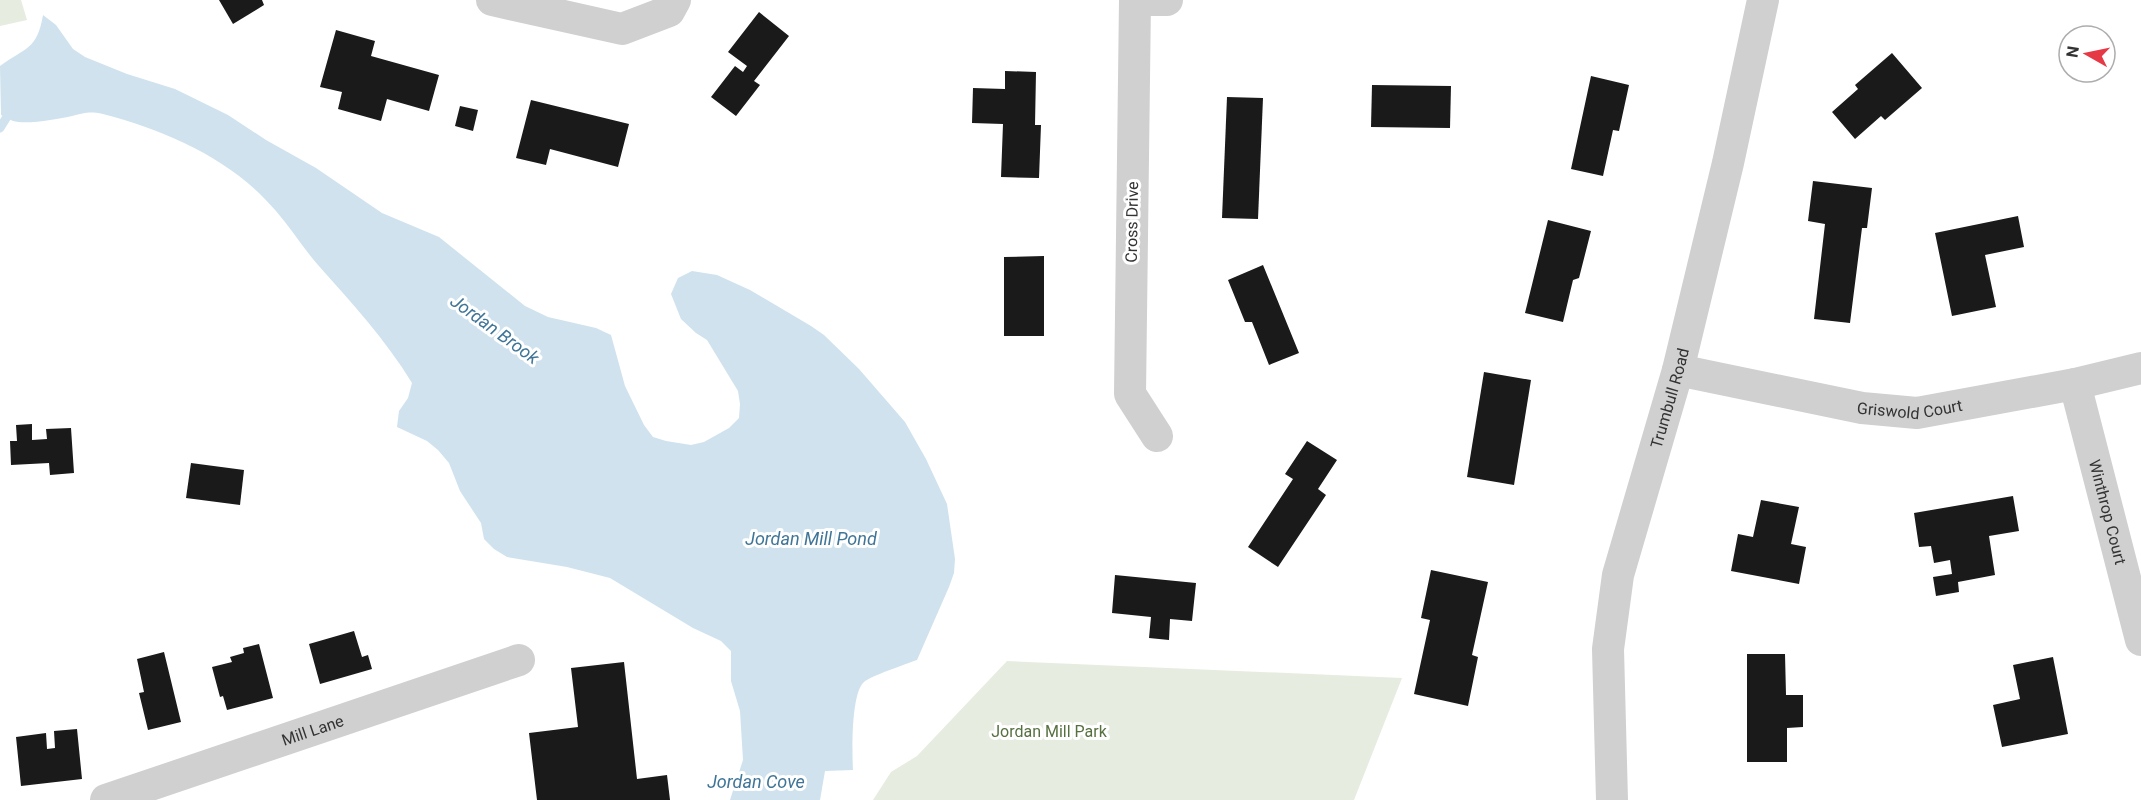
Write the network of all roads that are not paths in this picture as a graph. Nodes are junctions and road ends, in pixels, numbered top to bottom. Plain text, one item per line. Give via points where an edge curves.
1 (492, 0) edge
2 (675, 0) edge
3 (1135, 0) edge
4 (1167, 0) edge
5 (1763, 0) edge
6 (2141, 368) edge
7 (1678, 370) junction
8 (2074, 384) junction
9 (1157, 436) dead end
10 (2141, 640) edge
11 (519, 660) dead end
12 (106, 800) edge
13 (1612, 800) edge

1 - 2 street via 622,29 669,11
3 - 4 street
3 - 9 street, Cross Drive via 1130,394
5 - 7 street, Trumbull Road
6 - 8 street, Griswold Court
7 - 8 street, Griswold Court via 1862,408 1917,413
7 - 13 street, Trumbull Road via 1617,585 1608,650
8 - 10 street, Winthrop Court
11 - 12 street, Mill Lane

